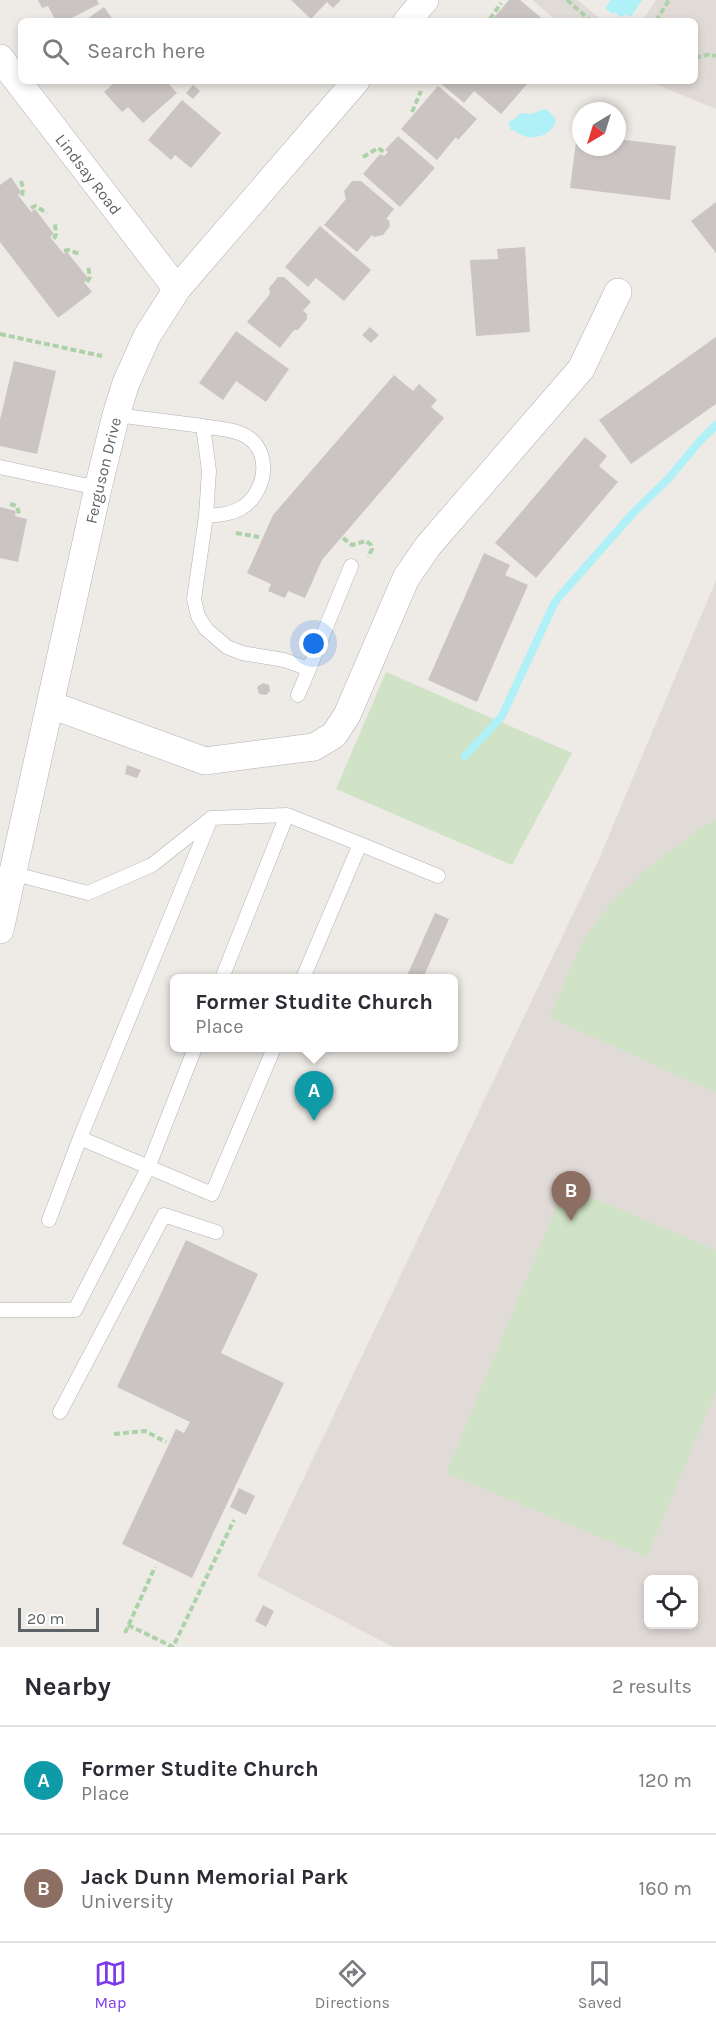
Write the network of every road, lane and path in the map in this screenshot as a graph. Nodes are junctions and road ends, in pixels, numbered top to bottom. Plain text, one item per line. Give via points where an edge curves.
1 (425, 0) edge
2 (567, 0) edge
3 (669, 0) edge
4 (501, 3) dead end
5 (410, 18) edge
6 (491, 18) edge
7 (588, 18) edge
8 (658, 18) edge
9 (716, 56) edge
10 (698, 57) edge
11 (0, 58) edge
12 (18, 82) edge
13 (20, 84) edge
14 (353, 84) edge
15 (421, 92) dead end
16 (412, 112) dead end
17 (384, 152) dead end
18 (363, 157) dead end
19 (21, 181) dead end
20 (22, 196) dead end
21 (31, 208) dead end
22 (47, 213) dead end
23 (55, 224) dead end
24 (54, 239) dead end
25 (64, 251) dead end
26 (80, 254) dead end
27 (88, 266) dead end
28 (87, 282) dead end
29 (177, 290) junction
30 (618, 292) dead end
31 (0, 334) edge
32 (102, 356) dead end
33 (116, 415) junction
34 (203, 426) junction
35 (0, 467) edge
36 (98, 488) junction
37 (10, 504) dead end
38 (19, 514) dead end
39 (206, 516) junction
40 (343, 538) dead end
41 (372, 549) dead end
42 (351, 566) dead end
43 (309, 669) junction
44 (298, 695) dead end
45 (51, 705) junction
46 (287, 815) junction
47 (212, 818) junction
48 (360, 844) junction
49 (11, 873) junction
50 (438, 876) dead end
51 (0, 930) edge
52 (224, 974) edge
53 (305, 974) edge
54 (193, 1052) edge
55 (272, 1052) edge
56 (80, 1138) junction
57 (148, 1167) junction
58 (49, 1220) dead end
59 (216, 1232) dead end
60 (0, 1310) edge
61 (60, 1412) dead end
62 (114, 1434) dead end
63 (166, 1442) dead end
64 (234, 1520) dead end
65 (154, 1567) dead end
66 (128, 1625) junction
67 (125, 1633) dead end

1 - 5 street
2 - 7 path
3 - 8 path
4 - 6 path
9 - 10 path
11 - 12 street, Lindsay Road
13 - 29 street, Lindsay Road
14 - 29 street, Ferguson Drive
15 - 16 path
17 - 18 path via 378,148
19 - 20 path
21 - 22 path via 35,206
23 - 24 path
25 - 26 path
27 - 28 path
29 - 33 street, Ferguson Drive via 147,336
30 - 45 street via 581,369 428,546 406,578 347,715 334,735 314,747 205,760
31 - 32 path
33 - 34 lane
33 - 36 street, Ferguson Drive
34 - 39 lane via 209,471
34 - 39 lane via 240,433 257,446 264,462 262,480 250,501 235,511
35 - 36 lane
36 - 45 street, Ferguson Drive
37 - 38 path via 17,506
39 - 43 lane via 194,599 206,629 227,647 242,653
40 - 41 path via 352,545 366,541
42 - 43 lane
43 - 44 lane
45 - 49 street, Ferguson Drive
46 - 47 lane
46 - 48 lane
46 - 52 lane
47 - 49 lane via 152,865 88,893
47 - 56 lane
48 - 50 lane
48 - 53 lane
49 - 51 street, Ferguson Drive
54 - 57 lane
55 - 57 lane via 212,1194
56 - 57 lane
56 - 58 lane
57 - 60 lane via 75,1310
59 - 61 lane via 164,1215
62 - 63 path via 145,1431
64 - 66 path via 172,1647
65 - 66 path
66 - 67 path

